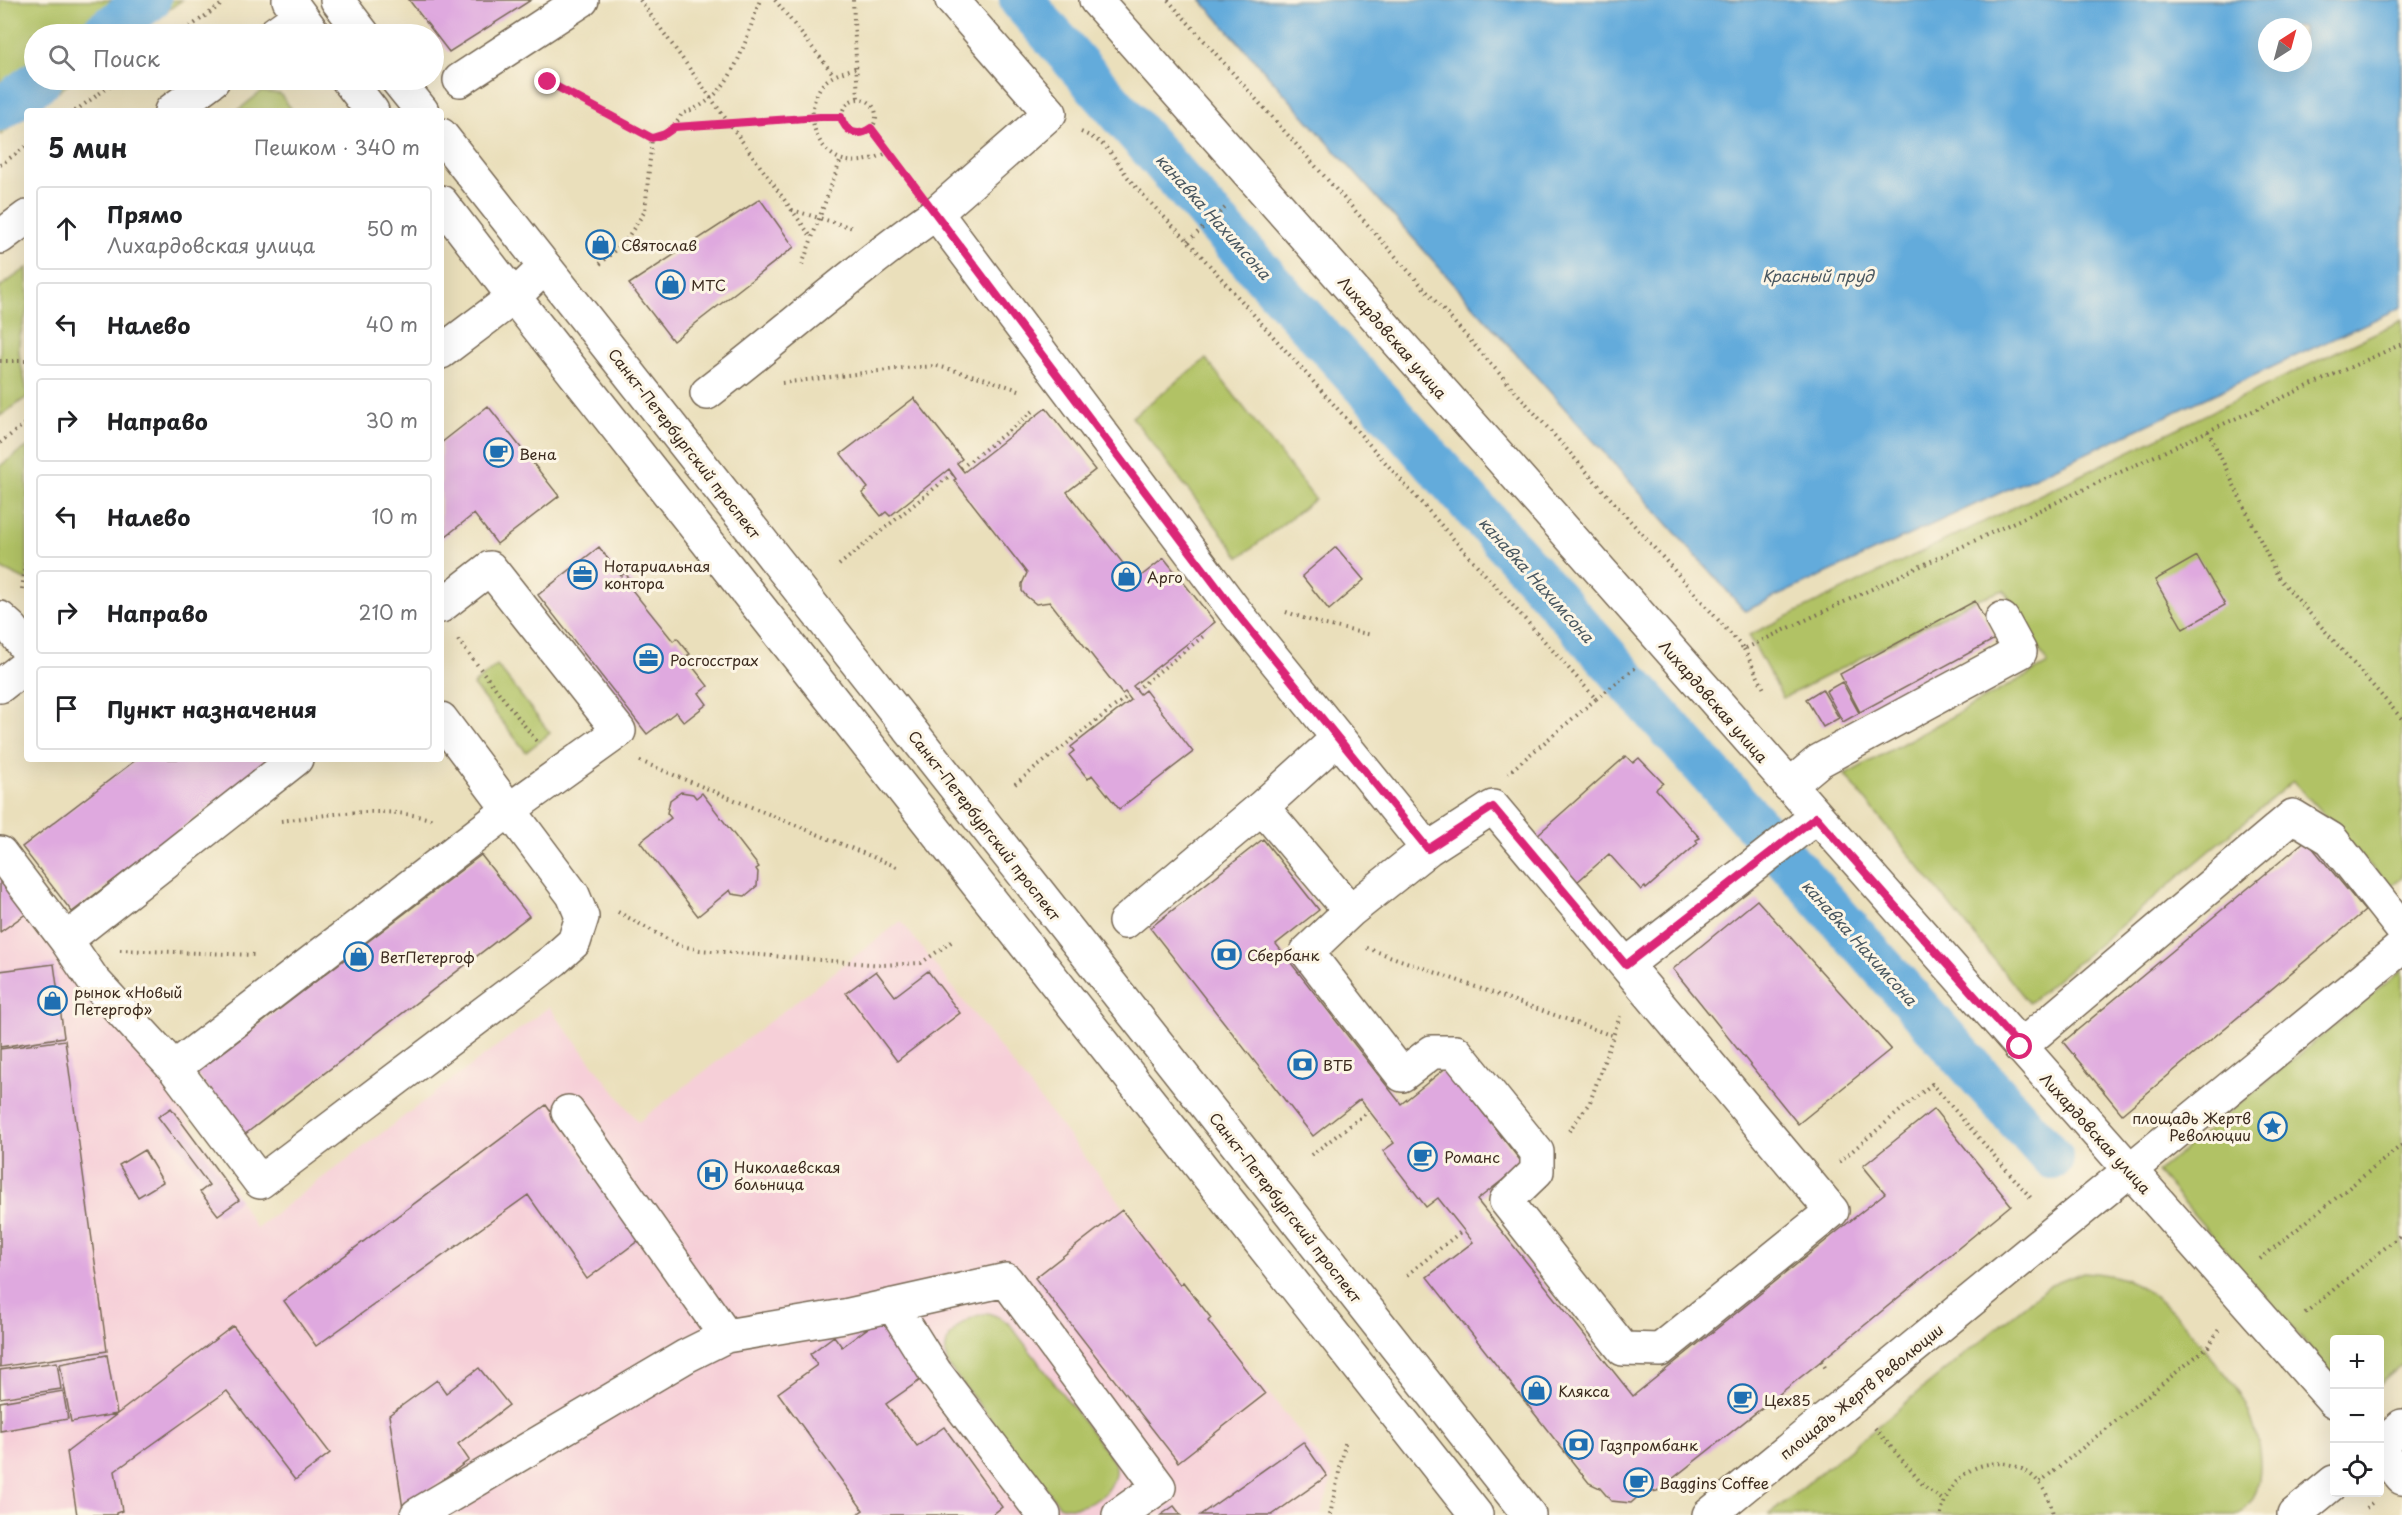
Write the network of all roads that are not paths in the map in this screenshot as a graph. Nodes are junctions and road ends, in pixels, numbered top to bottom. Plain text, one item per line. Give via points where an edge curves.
1 (337, 0) edge
2 (582, 0) edge
3 (952, 0) edge
4 (1096, 0) edge
5 (355, 24) edge
6 (460, 80) dead end
7 (199, 90) edge
8 (356, 90) edge
9 (405, 90) edge
10 (175, 108) edge
11 (370, 108) edge
12 (420, 108) edge
13 (444, 139) edge
14 (444, 206) edge
15 (936, 213) junction
16 (24, 219) edge
17 (0, 237) edge
18 (545, 267) junction
19 (514, 297) junction
20 (444, 350) edge
21 (707, 393) dead end
22 (444, 604) edge
23 (0, 618) edge
24 (2002, 619) dead end
25 (24, 645) edge
26 (24, 667) edge
27 (0, 686) edge
28 (444, 723) edge
29 (1338, 738) junction
30 (292, 762) edge
31 (1789, 786) junction
32 (1262, 807) junction
33 (508, 810) junction
34 (1806, 825) junction
35 (1428, 849) junction
36 (0, 853) edge
37 (1125, 922) dead end
38 (1339, 922) junction
39 (2402, 929) edge
40 (66, 940) junction
41 (2402, 947) edge
42 (1630, 970) junction
43 (2020, 1047) junction
44 (174, 1068) junction
45 (568, 1112) dead end
46 (2130, 1171) junction
47 (893, 1305) junction
48 (726, 1336) junction
49 (2330, 1396) edge
50 (2402, 1426) edge
51 (2381, 1443) edge
52 (2384, 1458) edge
53 (2402, 1479) edge
54 (2330, 1485) edge
55 (2295, 1514) edge
56 (417, 1515) edge
57 (1044, 1515) edge
58 (1119, 1515) edge
59 (1476, 1515) edge
60 (1529, 1515) edge
61 (1709, 1515) edge

1 - 5 main road
2 - 6 main road
3 - 15 main road via 1050,113
4 - 31 main road, Лихардовская улица
7 - 10 main road
8 - 11 main road
9 - 12 main road
13 - 18 main road, Санкт-Петербургский проспект
14 - 19 main road
15 - 21 main road
15 - 29 main road via 1061,399
16 - 17 main road
18 - 19 main road
18 - 60 main road, Санкт-Петербургский проспект
19 - 20 main road
19 - 59 main road
22 - 33 main road via 490,568 619,731
23 - 25 main road
24 - 31 main road via 2020,652 1819,761
26 - 27 main road
28 - 33 main road
29 - 32 main road
29 - 35 main road
30 - 40 main road
31 - 34 main road, Лихардовская улица
32 - 37 main road
32 - 38 main road
33 - 44 main road
33 - 44 main road via 573,895 582,917 574,942 554,960 260,1182
34 - 42 main road
34 - 43 main road, Лихардовская улица
35 - 38 main road
35 - 42 main road via 1493,807
36 - 40 main road
38 - 42 main road via 1307,952 1402,1075 1432,1052 1456,1052 1537,1152 1537,1172 1506,1201 1623,1349 1660,1350 1832,1211
39 - 43 main road via 2331,839 2293,816
40 - 44 main road via 93,981
41 - 46 main road, площадь Жертв Революции
43 - 46 main road, Лихардовская улица
45 - 48 main road
46 - 49 main road, Лихардовская улица
46 - 61 main road, площадь Жертв Революции
47 - 48 main road
47 - 57 main road via 935,1372
47 - 58 main road via 1006,1280 1159,1487
48 - 56 main road
50 - 51 main road
52 - 53 main road
54 - 55 main road

